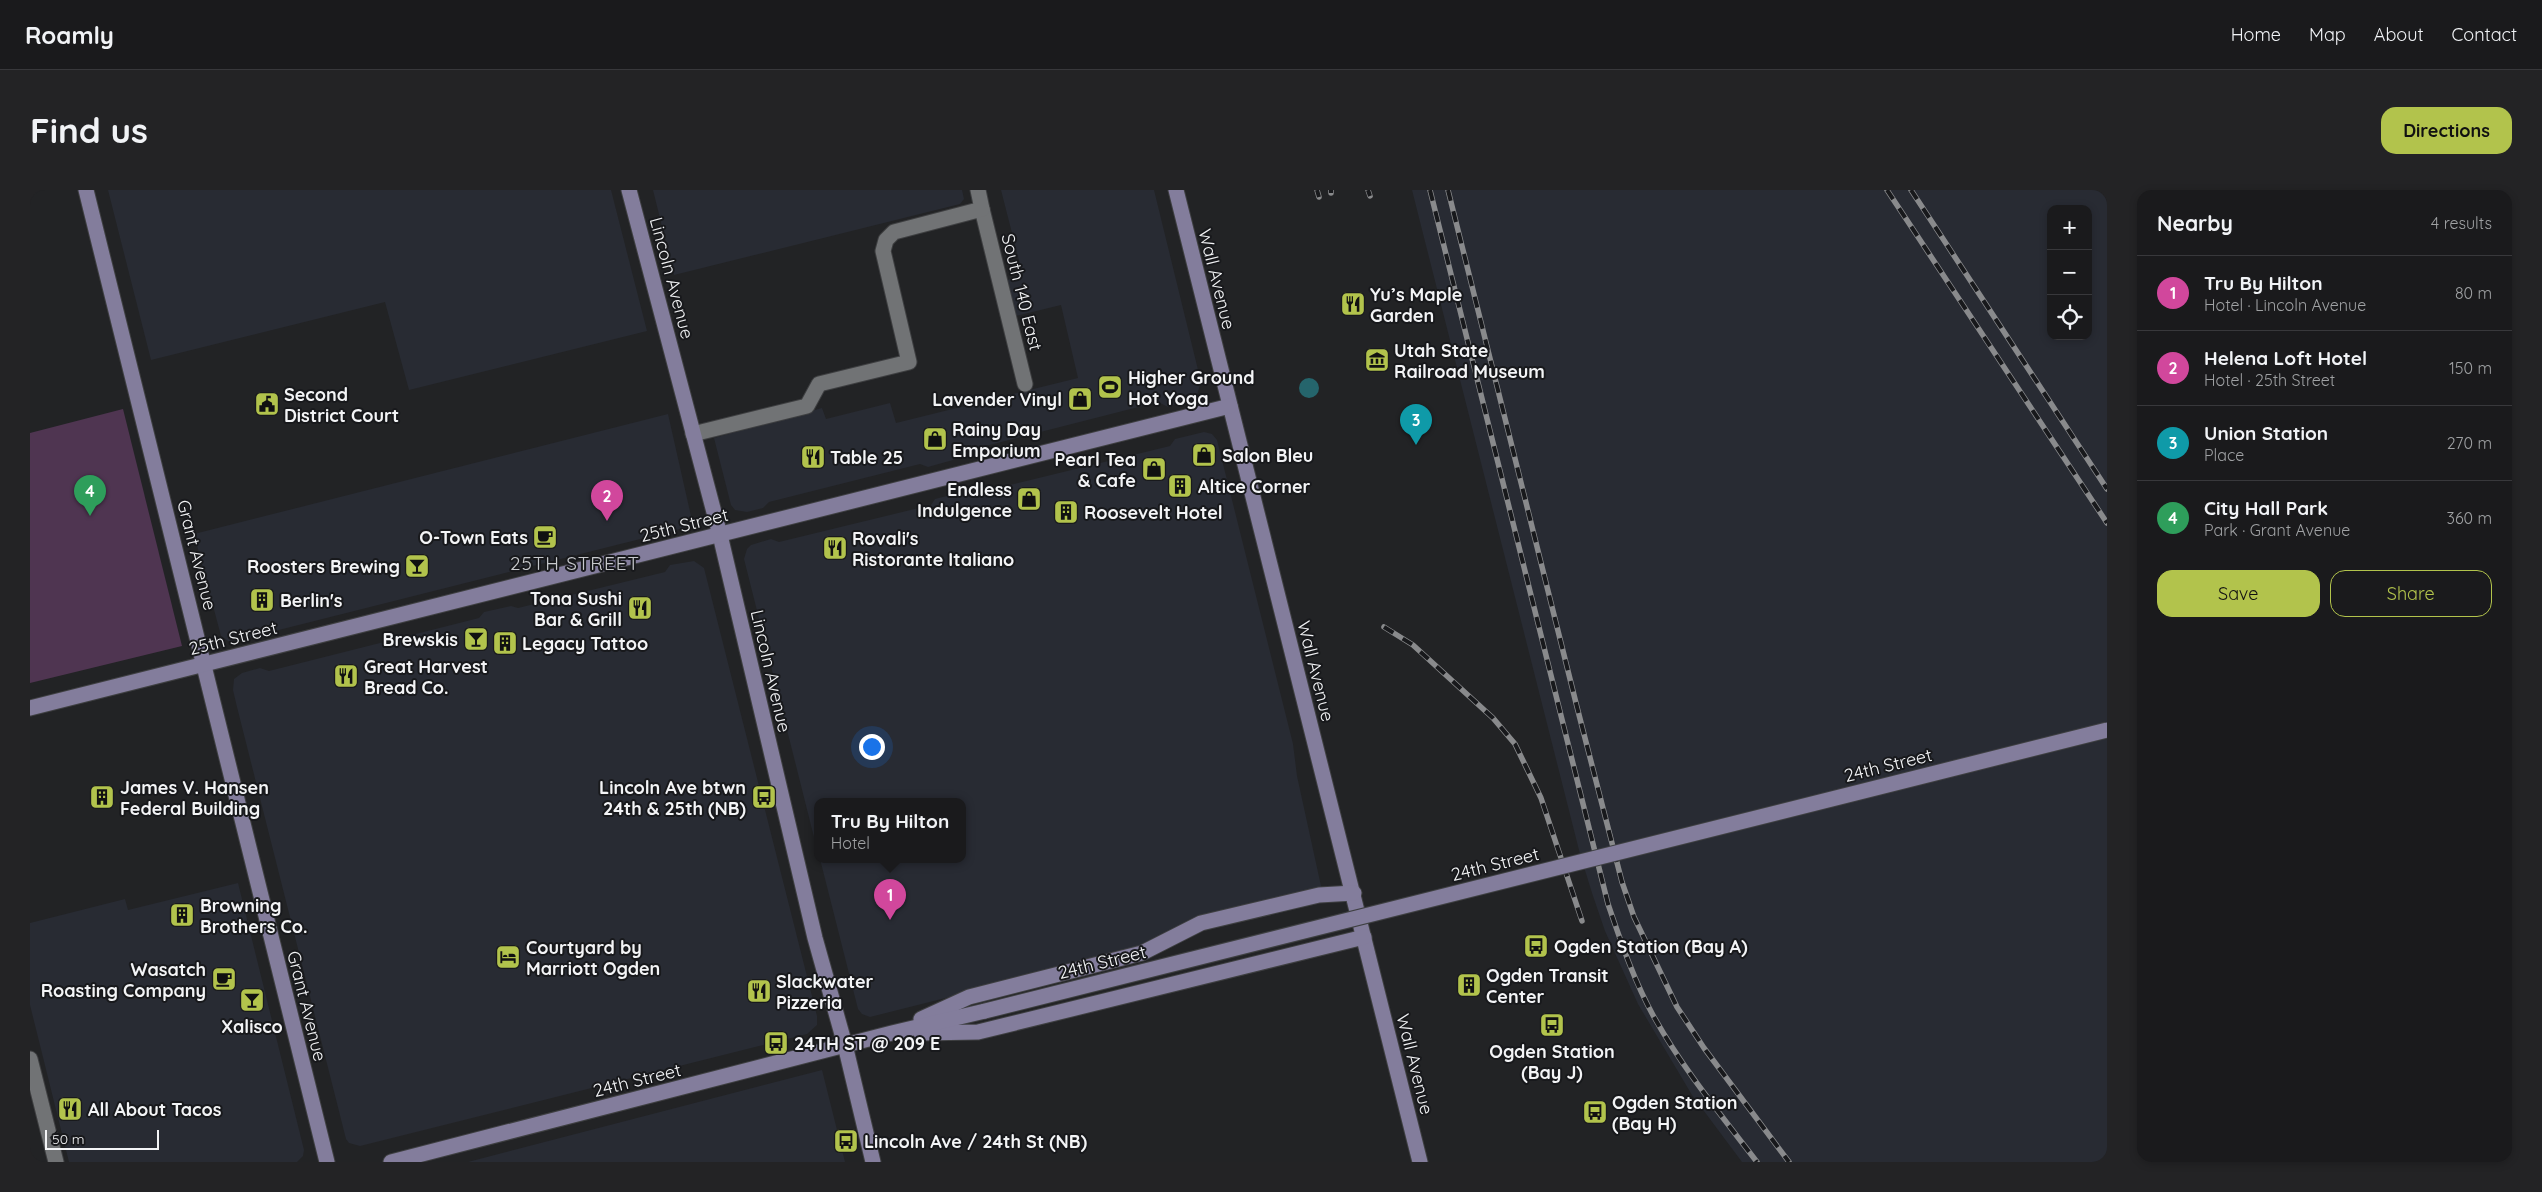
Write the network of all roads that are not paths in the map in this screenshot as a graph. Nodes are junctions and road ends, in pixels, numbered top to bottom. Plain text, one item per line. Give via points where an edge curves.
1 (86, 190) edge
2 (629, 190) edge
3 (978, 190) edge
4 (1176, 190) edge
5 (982, 209) junction
6 (1025, 384) dead end
7 (1230, 406) junction
8 (694, 434) junction
9 (720, 535) junction
10 (205, 664) junction
11 (30, 708) edge
12 (2107, 730) edge
13 (1354, 894) junction
14 (1364, 937) junction
15 (892, 1033) junction
16 (845, 1045) junction
17 (30, 1059) edge
18 (56, 1162) edge
19 (327, 1162) edge
20 (391, 1162) edge
21 (873, 1162) edge
22 (1420, 1162) edge

1 - 10 main road, Grant Avenue
2 - 8 main road, Lincoln Avenue
3 - 5 street, South 140 East
4 - 7 main road, Wall Avenue
5 - 6 street, South 140 East
5 - 8 street via 894,232 886,240 883,251 908,362 819,384 807,406
7 - 9 main road, 25th Street
7 - 13 main road, Wall Avenue
8 - 9 main road, Lincoln Avenue
9 - 10 main road, 25th Street
9 - 16 main road, Lincoln Avenue via 815,938
10 - 11 main road, 25th Street
10 - 19 main road, Grant Avenue
12 - 15 main road, 24th Street, bridge
13 - 14 main road, Wall Avenue
13 - 15 main road, 24th Street via 1319,895 1201,923 1142,953 969,997
14 - 15 main road, 24th Street via 978,1032
14 - 22 main road, Wall Avenue
15 - 16 main road, 24th Street
16 - 20 main road, 24th Street
16 - 21 main road, Lincoln Avenue
17 - 18 street

